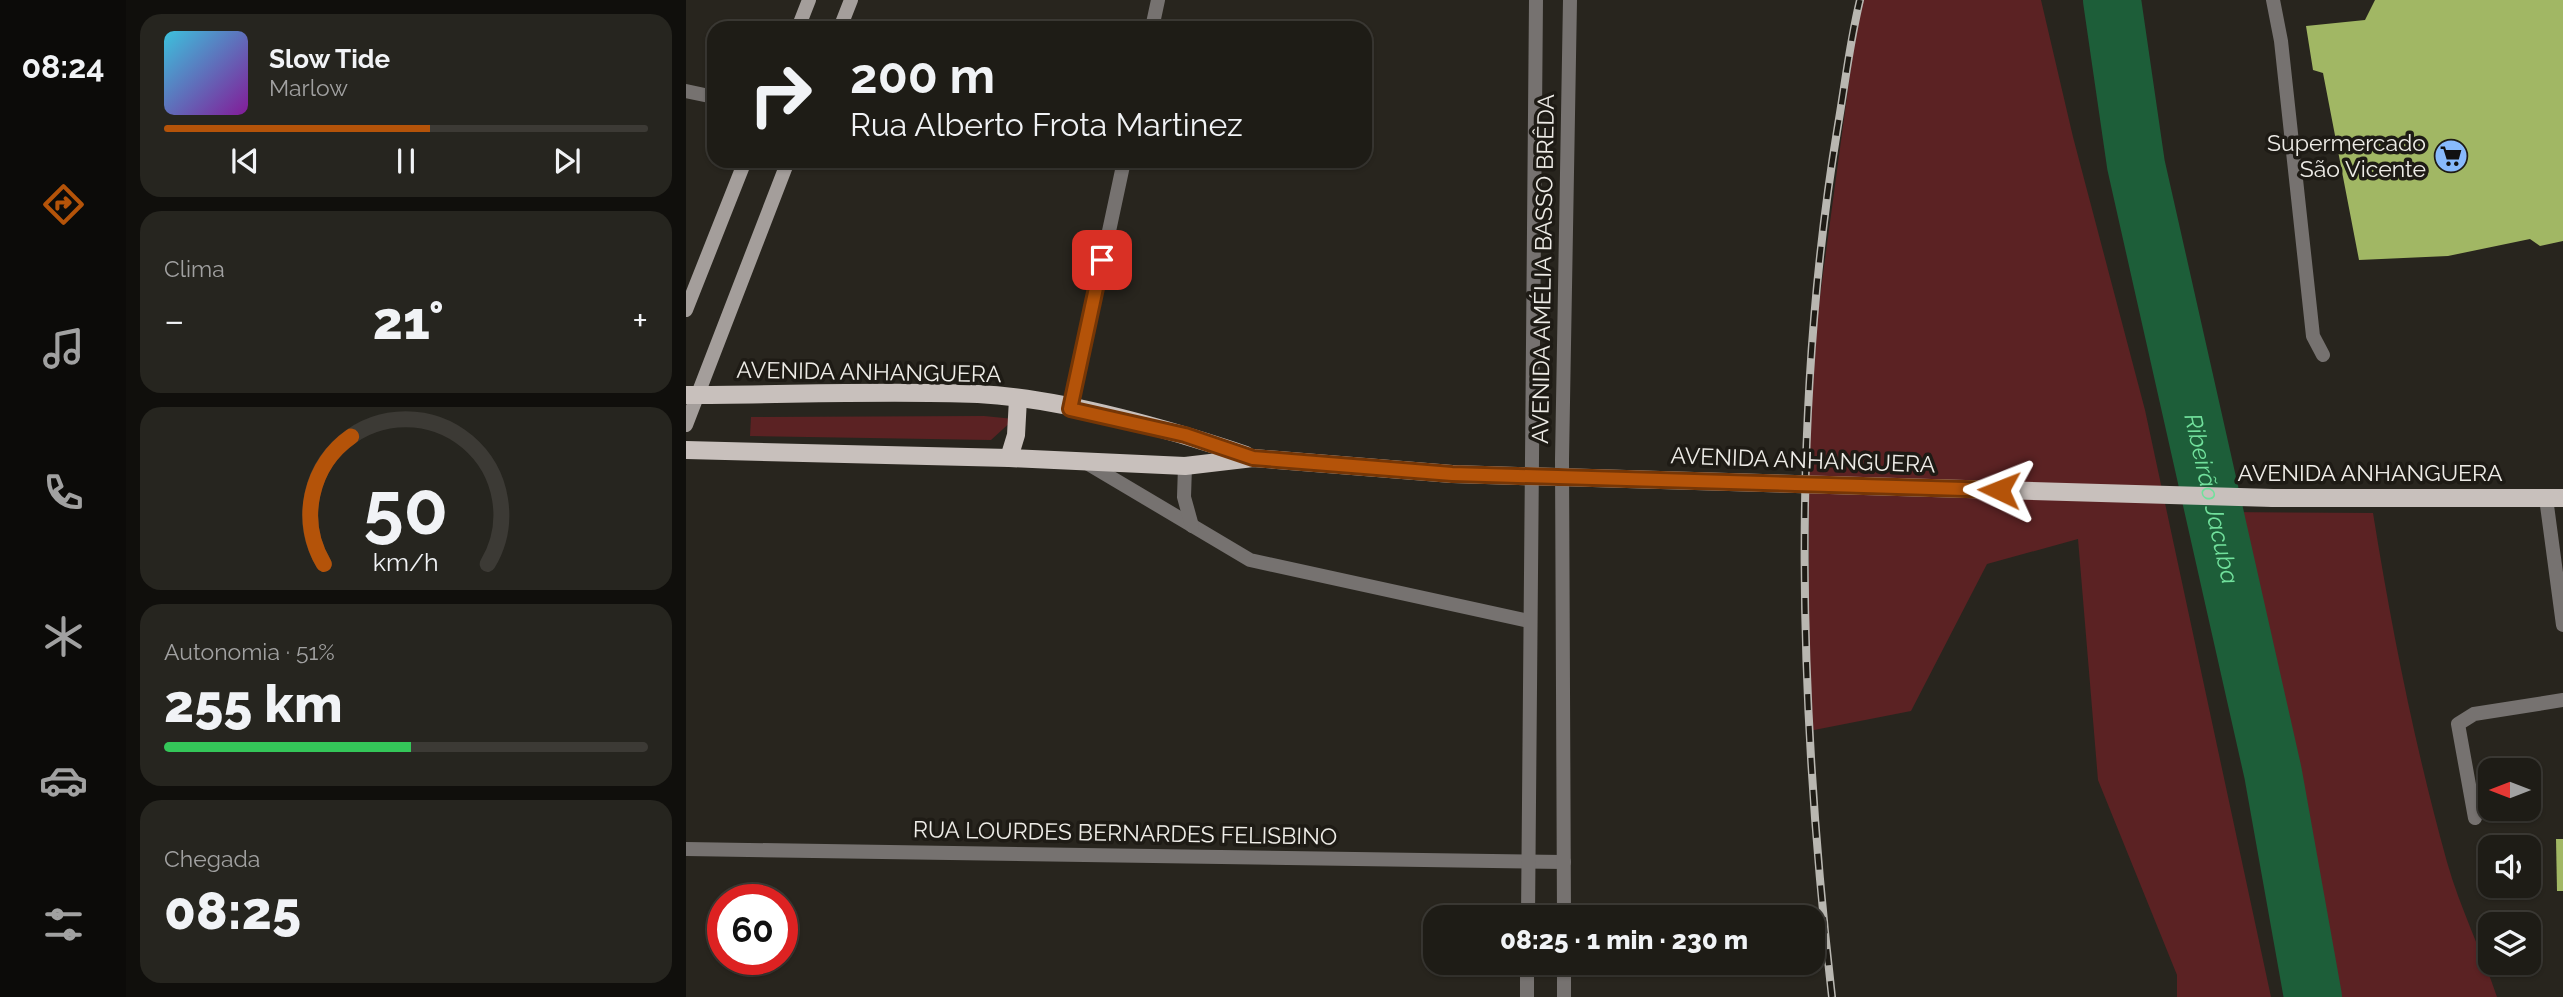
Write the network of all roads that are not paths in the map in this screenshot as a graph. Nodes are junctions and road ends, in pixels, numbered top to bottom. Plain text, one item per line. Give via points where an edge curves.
1 (809, 0) edge
2 (851, 0) edge
3 (1158, 0) edge
4 (1536, 0) edge
5 (1570, 0) edge
6 (2273, 0) edge
7 (801, 21) edge
8 (843, 21) edge
9 (1154, 21) edge
10 (686, 91) edge
11 (707, 96) edge
12 (742, 168) edge
13 (785, 168) edge
14 (1122, 168) edge
15 (686, 310) edge
16 (2323, 355) dead end
17 (692, 395) edge
18 (1018, 399) junction
19 (1070, 409) junction
20 (686, 425) edge
21 (686, 450) edge
22 (1009, 458) junction
23 (1253, 458) junction
24 (1085, 461) junction
25 (1185, 466) junction
26 (2555, 498) edge
27 (1192, 526) junction
28 (1530, 621) junction
29 (2563, 625) edge
30 (2563, 700) edge
31 (2475, 818) dead end
32 (686, 849) edge
33 (1528, 861) junction
34 (1564, 862) junction
35 (1528, 905) edge
36 (1564, 905) edge
37 (1527, 975) edge
38 (1564, 975) edge
39 (1527, 997) edge
40 (1564, 997) edge

1 - 7 main road
2 - 8 main road
3 - 9 street
4 - 28 street, AVENIDA AMÉLIA BASSO BRÊDA
5 - 34 street, AVENIDA AMÉLIA BASSO BRÊDA via 1562,460
6 - 16 street via 2283,54 2313,336
10 - 11 street
12 - 15 main road
13 - 17 main road
14 - 19 street
17 - 18 main road, AVENIDA ANHANGUERA via 978,394
17 - 20 main road
18 - 19 main road, AVENIDA ANHANGUERA
18 - 22 main road
19 - 23 main road, AVENIDA ANHANGUERA via 1185,435
21 - 22 main road, AVENIDA ANHANGUERA
22 - 24 main road, AVENIDA ANHANGUERA
23 - 25 main road, AVENIDA ANHANGUERA
23 - 26 main road, AVENIDA ANHANGUERA, bridge via 1452,474 2273,498
24 - 25 main road, AVENIDA ANHANGUERA
24 - 27 street
25 - 27 street via 1184,497
26 - 29 street
27 - 28 street via 1250,559
28 - 33 street, AVENIDA AMÉLIA BASSO BRÊDA
30 - 31 street via 2474,714 2458,724
32 - 33 street, RUA LOURDES BERNARDES FELISBINO
33 - 34 street, RUA LOURDES BERNARDES FELISBINO
33 - 35 street, AVENIDA AMÉLIA BASSO BRÊDA
34 - 36 street, AVENIDA AMÉLIA BASSO BRÊDA
37 - 39 street
38 - 40 street

